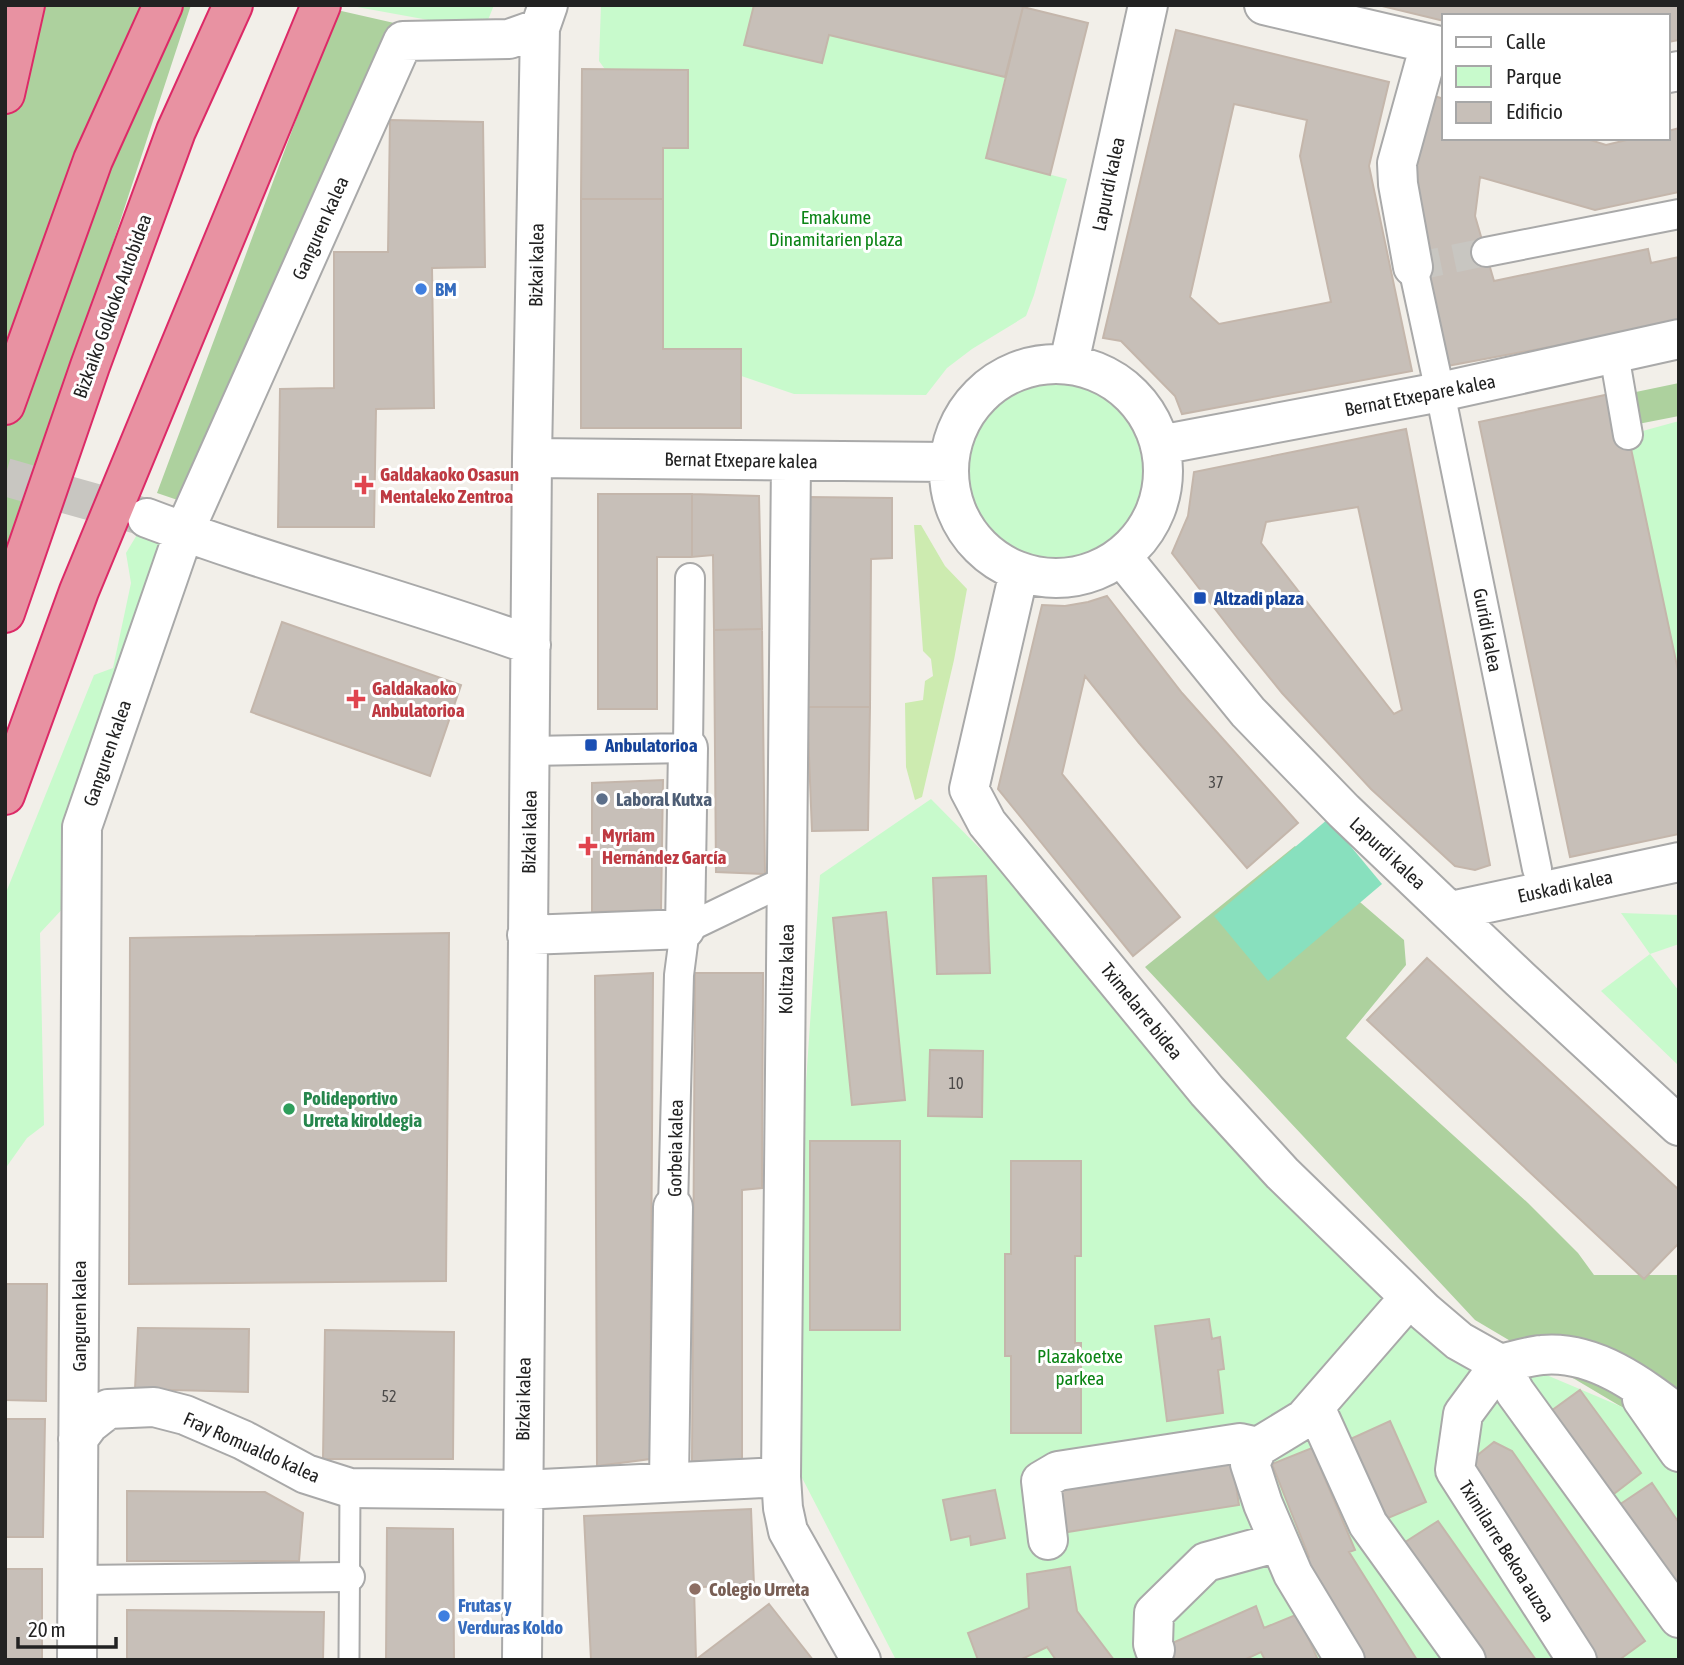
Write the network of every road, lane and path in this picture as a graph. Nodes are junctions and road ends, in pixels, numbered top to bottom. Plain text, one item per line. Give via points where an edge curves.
1 (25, 5) edge
2 (163, 5) edge
3 (233, 5) edge
4 (321, 5) edge
5 (1148, 5) edge
6 (1264, 5) edge
7 (544, 17) edge
8 (1437, 46) edge
9 (5, 94) edge
10 (1679, 214) edge
11 (1486, 253) tunnel mouth
12 (1413, 267) joint
13 (1679, 340) edge
14 (1614, 354) junction
15 (1069, 363) junction
16 (1440, 392) junction
17 (5, 405) edge
18 (1628, 435) dead end
19 (1160, 445) junction
20 (532, 458) junction
21 (791, 461) junction
22 (949, 462) junction
23 (147, 518) tunnel mouth
24 (184, 532) junction
25 (1122, 556) junction
26 (1019, 572) junction
27 (690, 578) dead end
28 (5, 612) edge
29 (531, 645) junction
30 (688, 748) junction
31 (530, 751) junction
32 (5, 795) edge
33 (1679, 862) edge
34 (1536, 869) dead end
35 (787, 880) junction
36 (1451, 911) junction
37 (685, 929) junction
38 (527, 935) junction
39 (1679, 1126) edge
40 (673, 1207) joint
41 (1409, 1297) junction
42 (1500, 1364) junction
43 (1629, 1380) junction
44 (1315, 1407) junction
45 (1679, 1415) edge
46 (78, 1439) junction
47 (1258, 1447) junction
48 (1679, 1452) edge
49 (781, 1477) junction
50 (669, 1481) junction
51 (349, 1488) junction
52 (522, 1490) junction
53 (1048, 1540) dead end
54 (1279, 1542) junction
55 (349, 1577) junction
56 (77, 1580) junction
57 (1679, 1618) edge
58 (1155, 1650) dead end
59 (77, 1660) edge
60 (349, 1660) edge
61 (522, 1660) edge
62 (861, 1660) edge
63 (1345, 1660) edge
64 (1466, 1660) edge
65 (1577, 1660) edge

1 - 9 highway
2 - 17 highway via 93,160
3 - 28 highway, Bizkaiko Golkoko Autobidea via 176,131
4 - 32 highway via 79,591
5 - 15 street, Lapurdi kalea
6 - 8 street
7 - 20 street, Bizkai kalea
7 - 24 street, Ganguren kalea via 509,38 403,41
8 - 12 street via 1397,163
10 - 11 street
12 - 16 street, Guridi kalea
13 - 14 street, Bernat Etxepare kalea
14 - 16 street, Bernat Etxepare kalea
14 - 18 street
15 - 19 street via 1102,372 1131,392 1153,422
15 - 22 street via 1034,365 1002,377 975,399 957,429
16 - 19 street, Bernat Etxepare kalea
16 - 34 street, Guridi kalea
19 - 25 street via 1162,497 1148,529
20 - 21 street, Bernat Etxepare kalea
20 - 29 street, Bizkai kalea
21 - 22 street, Bernat Etxepare kalea
21 - 35 street, Kolitza kalea
22 - 26 street via 952,497 965,529 989,555
23 - 24 street
24 - 29 street
24 - 46 street, Ganguren kalea via 82,827
25 - 26 street via 1089,574 1053,579
25 - 36 street, Lapurdi kalea via 1248,712 1343,811
26 - 41 street, Tximelarre bidea via 969,789 987,823 1207,1091
27 - 30 street
29 - 31 street, Bizkai kalea
30 - 31 street
30 - 37 street
31 - 38 street, Bizkai kalea
33 - 36 street, Euskadi kalea
35 - 37 street
35 - 49 street, Kolitza kalea
36 - 39 street, Lapurdi kalea
37 - 38 street
37 - 40 street, Gorbeia kalea via 679,975
38 - 52 street, Bizkai kalea
40 - 50 street, Gorbeia kalea
41 - 42 street, Tximelarre bidea via 1459,1341
41 - 44 street
42 - 43 street via 1544,1354 1587,1360
42 - 57 street via 1515,1392
42 - 65 street, Tximilarre Bekoa auzoa via 1463,1414 1455,1470
43 - 45 street
43 - 48 street
44 - 47 street via 1304,1419
44 - 64 street via 1368,1524
46 - 51 street, Fray Romualdo kalea via 108,1409 154,1407 185,1415 306,1474
46 - 56 street, Ganguren kalea
47 - 53 street via 1240,1443 1058,1471 1041,1481
47 - 54 street via 1250,1464
49 - 50 street, Fray Romualdo kalea
49 - 62 street, Kolitza kalea via 788,1531
50 - 52 street, Fray Romualdo kalea
51 - 52 street, Fray Romualdo kalea
51 - 55 lane
52 - 61 street, Bizkai kalea
54 - 58 street via 1206,1562 1154,1613
54 - 63 street
55 - 56 street
55 - 60 lane
56 - 59 street, Ganguren kalea

